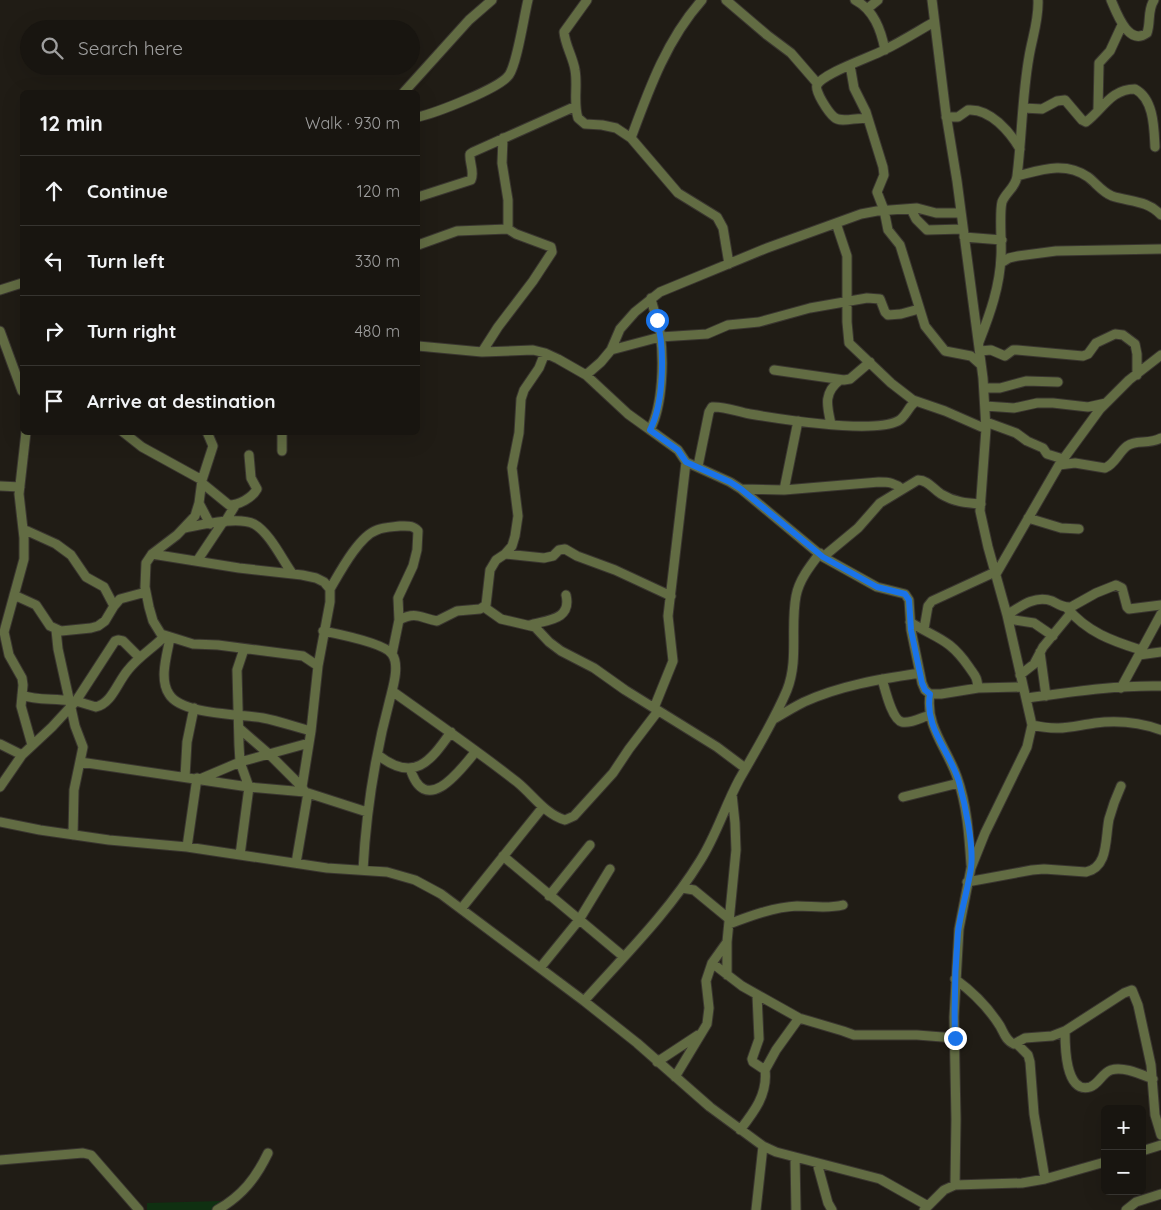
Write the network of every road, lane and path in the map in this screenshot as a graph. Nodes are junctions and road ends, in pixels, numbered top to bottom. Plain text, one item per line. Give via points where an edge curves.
1 (492, 0) edge
2 (528, 0) edge
3 (587, 0) edge
4 (702, 0) edge
5 (726, 0) edge
6 (855, 0) edge
7 (878, 0) edge
8 (932, 0) edge
9 (1154, 0) edge
10 (1111, 1) edge
11 (1040, 2) edge
12 (867, 9) junction
13 (934, 22) junction
14 (1122, 24) junction
15 (885, 50) junction
16 (850, 65) junction
17 (420, 74) edge
18 (419, 75) edge
19 (817, 84) junction
20 (406, 90) edge
21 (576, 106) junction
22 (1023, 108) junction
23 (1098, 109) junction
24 (420, 117) edge
25 (946, 117) junction
26 (868, 119) junction
27 (503, 138) junction
28 (631, 138) junction
29 (1155, 147) dead end
30 (1020, 149) junction
31 (1018, 176) junction
32 (420, 196) edge
33 (911, 209) junction
34 (884, 210) junction
35 (961, 213) junction
36 (1161, 215) edge
37 (836, 223) junction
38 (508, 229) junction
39 (964, 233) junction
40 (1002, 240) junction
41 (420, 244) edge
42 (1161, 249) edge
43 (1001, 263) junction
44 (729, 264) junction
45 (20, 284) edge
46 (0, 290) edge
47 (651, 298) junction
48 (848, 302) junction
49 (641, 306) junction
50 (920, 309) junction
51 (654, 312) junction
52 (0, 331) edge
53 (660, 337) junction
54 (420, 346) edge
55 (979, 346) junction
56 (611, 350) junction
57 (482, 352) junction
58 (545, 353) junction
59 (1161, 356) edge
60 (870, 362) junction
61 (981, 364) junction
62 (774, 370) dead end
63 (1136, 375) junction
64 (586, 376) junction
65 (840, 380) junction
66 (1058, 382) dead end
67 (20, 386) edge
68 (984, 388) junction
69 (915, 402) junction
70 (1106, 403) junction
71 (985, 406) junction
72 (798, 421) junction
73 (831, 424) junction
74 (986, 426) junction
75 (650, 430) junction
76 (26, 435) edge
77 (127, 435) edge
78 (207, 435) edge
79 (282, 435) edge
80 (1161, 438) edge
81 (282, 451) dead end
82 (249, 455) dead end
83 (686, 462) junction
84 (1061, 462) junction
85 (698, 466) junction
86 (202, 481) junction
87 (0, 486) edge
88 (20, 487) junction
89 (741, 489) junction
90 (902, 489) junction
91 (784, 490) junction
92 (199, 503) junction
93 (236, 504) junction
94 (981, 504) junction
95 (1028, 518) junction
96 (224, 522) junction
97 (210, 524) junction
98 (23, 528) junction
99 (184, 528) junction
100 (1079, 529) dead end
101 (152, 554) junction
102 (505, 554) junction
103 (821, 555) junction
104 (197, 561) junction
105 (292, 573) junction
106 (996, 573) junction
107 (330, 588) junction
108 (146, 592) junction
109 (14, 595) junction
110 (566, 595) dead end
111 (671, 596) junction
112 (1161, 605) edge
113 (114, 606) junction
114 (484, 607) junction
115 (1069, 611) junction
116 (1161, 614) edge
117 (1007, 617) junction
118 (399, 620) junction
119 (910, 622) junction
120 (530, 625) junction
121 (924, 629) junction
122 (56, 630) junction
123 (323, 631) junction
124 (1053, 636) junction
125 (167, 637) junction
126 (244, 649) junction
127 (1040, 652) junction
128 (1140, 652) junction
129 (1161, 652) edge
130 (392, 654) junction
131 (139, 657) junction
132 (318, 666) junction
133 (920, 673) junction
134 (1020, 675) junction
135 (882, 679) junction
136 (1161, 686) edge
137 (1023, 687) junction
138 (978, 688) junction
139 (1121, 688) junction
140 (392, 691) junction
141 (930, 694) junction
142 (22, 695) junction
143 (1046, 696) junction
144 (1026, 698) junction
145 (73, 703) junction
146 (194, 708) junction
147 (656, 709) junction
148 (239, 715) junction
149 (930, 715) junction
150 (774, 719) junction
151 (1032, 725) junction
152 (240, 729) junction
153 (1161, 730) edge
154 (311, 731) junction
155 (451, 732) junction
156 (309, 743) junction
157 (0, 744) edge
158 (32, 745) junction
159 (83, 747) junction
160 (476, 751) junction
161 (22, 755) junction
162 (270, 755) junction
163 (378, 755) junction
164 (80, 762) junction
165 (240, 762) junction
166 (97, 766) junction
167 (410, 768) junction
168 (746, 768) junction
169 (185, 777) junction
170 (198, 779) junction
171 (959, 783) junction
172 (1121, 786) dead end
173 (0, 787) edge
174 (249, 787) junction
175 (305, 791) junction
176 (732, 794) junction
177 (903, 797) dead end
178 (543, 807) junction
179 (367, 812) junction
180 (0, 822) edge
181 (73, 835) junction
182 (590, 845) dead end
183 (187, 847) junction
184 (240, 855) junction
185 (503, 856) junction
186 (296, 863) junction
187 (971, 868) junction
188 (610, 869) dead end
189 (362, 870) junction
190 (690, 875) junction
191 (967, 882) junction
192 (682, 888) junction
193 (694, 890) junction
194 (550, 896) junction
195 (843, 905) dead end
196 (461, 910) junction
197 (579, 920) junction
198 (729, 921) junction
199 (727, 942) junction
200 (624, 956) junction
201 (712, 963) junction
202 (540, 968) junction
203 (727, 975) junction
204 (955, 979) junction
205 (757, 995) junction
206 (584, 1001) junction
207 (800, 1018) junction
208 (1065, 1031) junction
209 (700, 1033) junction
210 (955, 1038) junction
211 (1017, 1044) junction
212 (657, 1062) junction
213 (765, 1070) junction
214 (675, 1077) junction
215 (1153, 1079) junction
216 (740, 1130) junction
217 (1161, 1135) edge
218 (1161, 1145) edge
219 (763, 1146) junction
220 (1145, 1150) edge
221 (268, 1153) dead end
222 (795, 1157) junction
223 (0, 1160) edge
224 (818, 1163) junction
225 (1101, 1163) edge
226 (1045, 1179) junction
227 (954, 1185) junction
228 (1161, 1194) edge
229 (926, 1208) edge
230 (756, 1209) edge
231 (139, 1210) edge
232 (217, 1210) edge
233 (767, 1210) edge
234 (796, 1210) edge
235 (832, 1210) edge
236 (1126, 1210) edge

1 - 17 street via 469,20
2 - 24 street via 509,76 446,109
3 - 21 street via 564,32 575,70
4 - 28 street via 670,47
5 - 19 street via 791,53
6 - 12 street
7 - 12 street
8 - 13 street
9 - 14 street via 1144,35 1132,34
10 - 14 street
11 - 22 street
12 - 15 street via 878,25
13 - 15 street
13 - 25 street
14 - 23 street via 1110,51 1099,63
15 - 16 street
16 - 19 street
16 - 26 street via 854,88
18 - 20 street
19 - 26 street via 818,94 834,117 842,120
21 - 27 street
21 - 28 street via 578,118 585,124 610,126
22 - 23 street via 1042,109 1065,100 1086,122
22 - 30 street
23 - 29 street via 1125,89 1138,90 1150,112
25 - 30 street via 958,116 968,110 982,112 1007,131
25 - 35 street
26 - 34 street via 883,167 884,175 877,192
27 - 32 street via 470,154 472,180
27 - 38 street
28 - 44 street via 678,193 717,217 723,228
30 - 31 street
31 - 36 street via 1052,167 1066,169 1086,175 1110,195 1144,203
31 - 40 street via 1002,202
33 - 34 street
33 - 35 street
33 - 39 street via 927,230
34 - 37 street
34 - 50 street via 886,226 900,245
35 - 39 street
37 - 44 street
37 - 48 street via 847,256
38 - 41 street via 457,231
38 - 57 street via 551,247 552,252
39 - 40 street
39 - 55 street
40 - 43 street
42 - 43 street via 1056,250 1009,258
43 - 55 street via 995,296
44 - 47 street
45 - 46 street
47 - 49 street
47 - 51 street
48 - 50 street via 880,299 888,315
48 - 53 street via 759,322 728,325 707,334
48 - 60 street via 848,341
49 - 51 street
49 - 56 street via 620,329
50 - 61 street via 925,326 945,351 971,356
51 - 53 street
52 - 67 street
53 - 56 street
53 - 75 street via 659,407
54 - 57 street
55 - 61 street
55 - 63 street via 1006,356 1017,350 1083,356 1096,343 1119,334 1135,344
56 - 64 street
57 - 58 street via 521,350
58 - 64 street
58 - 102 street via 521,399 512,468 518,526 512,546
59 - 63 street
60 - 65 street via 850,379
60 - 69 street
61 - 68 street
62 - 65 street
63 - 70 street
64 - 75 street
65 - 73 street via 828,393
66 - 68 street via 1026,381 1000,388
68 - 71 street
69 - 73 street via 901,420 892,424
69 - 74 street
70 - 71 street via 1088,407 1053,403 1014,408
70 - 84 street
71 - 74 street
72 - 73 street
72 - 85 street via 712,407
72 - 91 street
74 - 84 street via 1016,432
74 - 94 street
75 - 83 street via 678,450
76 - 88 street
77 - 86 street via 153,454
78 - 86 street via 212,446
79 - 81 street
80 - 84 street via 1152,443 1138,442 1127,446 1105,468
82 - 93 street via 251,478 257,490
83 - 85 street
83 - 111 street
84 - 95 street
85 - 89 street
86 - 92 street
86 - 93 street via 226,504
87 - 88 street
88 - 98 street
89 - 91 street
89 - 103 street
90 - 91 street via 897,484 879,482
90 - 94 street via 920,479 958,502
90 - 103 street via 880,503 858,528
92 - 97 street
92 - 99 street
93 - 96 street
94 - 106 street via 984,532
95 - 100 street via 1061,528
95 - 106 street
96 - 97 street
96 - 104 street
96 - 105 street via 250,522 258,528
97 - 99 street
98 - 109 street via 24,559
98 - 113 street via 71,554 86,577 104,587
99 - 101 street
101 - 104 street
101 - 108 street via 146,563
102 - 111 street via 544,558 565,549
102 - 114 street via 490,570
103 - 119 street via 877,587 905,594 909,600
103 - 150 street via 796,594 792,675
104 - 105 street
105 - 107 street via 316,578
106 - 117 street
106 - 121 street via 932,601
107 - 118 street via 370,533 389,527 415,527 418,531 417,550 398,598
107 - 123 street
108 - 113 street via 124,598
108 - 125 street via 153,621
109 - 122 street via 36,604
109 - 142 street via 4,632 9,655 22,678
110 - 120 street via 566,610 560,616
111 - 147 street via 668,625 673,661
112 - 115 street via 1129,609 1122,588 1116,585 1096,593
113 - 122 street via 98,626
114 - 118 street via 457,611 437,621 416,614
114 - 120 street via 501,619
115 - 117 street via 1046,600 1033,600
115 - 124 street
115 - 128 street via 1095,633
116 - 128 street
117 - 124 street via 1034,623
117 - 134 street
118 - 130 street
119 - 121 street
119 - 133 street
120 - 147 street via 562,651
121 - 138 street via 946,641 960,654 976,674
122 - 145 street
123 - 130 street via 375,644
123 - 132 street
124 - 127 street
125 - 126 street via 193,644
125 - 131 street
125 - 146 street via 165,684 168,694 174,701
126 - 132 street via 303,656
126 - 148 street via 238,670
127 - 134 street via 1034,664
127 - 143 street
128 - 129 street
128 - 139 street
130 - 140 street via 395,673
131 - 145 street via 107,702 96,708
131 - 145 street via 118,640
132 - 154 street
133 - 135 street
133 - 141 street via 925,690
134 - 137 street
135 - 149 street via 898,721 909,722
135 - 150 street via 832,691 803,702
136 - 139 street
137 - 138 street
137 - 144 street
138 - 141 street
139 - 143 street
140 - 155 street
140 - 163 street
141 - 149 street
142 - 145 street
142 - 158 street via 23,717
143 - 144 street
144 - 151 street
145 - 158 street
145 - 159 street via 75,726
146 - 148 street
146 - 169 street via 187,742
147 - 168 street
147 - 178 street via 613,773 570,819 561,819
148 - 152 street
148 - 154 street
149 - 171 street
150 - 168 street
151 - 153 street via 1057,729 1136,722
151 - 187 street via 1027,747
152 - 162 street
152 - 165 street
154 - 156 street
155 - 160 street
155 - 167 street via 432,758
156 - 162 street
156 - 175 street
157 - 161 street
158 - 161 street
159 - 164 street
159 - 166 street
160 - 167 street via 457,775 438,789 419,787
160 - 178 street
161 - 173 street
162 - 165 street
162 - 175 street
163 - 167 street via 392,765
163 - 179 street
164 - 166 street
164 - 181 street via 74,790
165 - 170 street
165 - 174 street
166 - 169 street
168 - 176 street
169 - 170 street
170 - 174 street
170 - 183 street
171 - 177 street
171 - 187 street via 969,827
172 - 191 street via 1109,820 1102,860 1092,871 1032,870
174 - 175 street
174 - 184 street
175 - 179 street
175 - 186 street
176 - 190 street via 712,840
176 - 198 street via 736,850
178 - 185 street
179 - 189 street
180 - 181 street
181 - 183 street
182 - 194 street
183 - 184 street
184 - 186 street
185 - 194 street
185 - 196 street
186 - 189 street
187 - 191 street
188 - 197 street
189 - 196 street via 387,872 415,880
190 - 192 street
190 - 193 street
191 - 204 street
192 - 193 street
192 - 200 street
193 - 198 street
194 - 197 street
195 - 198 street via 834,908 787,907
196 - 202 street
197 - 200 street
197 - 202 street
198 - 199 street
199 - 201 street
199 - 203 street
200 - 206 street
201 - 203 street
201 - 209 street via 705,987 709,1016
202 - 206 street
203 - 205 street
204 - 210 street
204 - 211 street via 979,998 1008,1041
205 - 207 street
205 - 213 street via 759,1039 752,1058
206 - 212 street
207 - 210 street via 854,1034
207 - 213 street
208 - 211 street via 1052,1036 1025,1038
208 - 215 street via 1066,1061 1076,1084 1088,1088 1107,1072 1116,1069
208 - 215 street via 1132,990
209 - 212 street
209 - 214 street
210 - 227 street
211 - 226 street via 1030,1062 1034,1114
212 - 214 street
213 - 216 street via 759,1105
214 - 216 street
215 - 217 street via 1155,1115
216 - 219 street
218 - 220 street
219 - 222 street
219 - 230 street
221 - 232 street via 246,1188
222 - 224 street
222 - 234 street
223 - 231 street via 90,1154
224 - 229 street via 880,1179
224 - 235 street
225 - 226 street
226 - 227 street
227 - 229 street
228 - 236 street via 1136,1202
230 - 233 street

